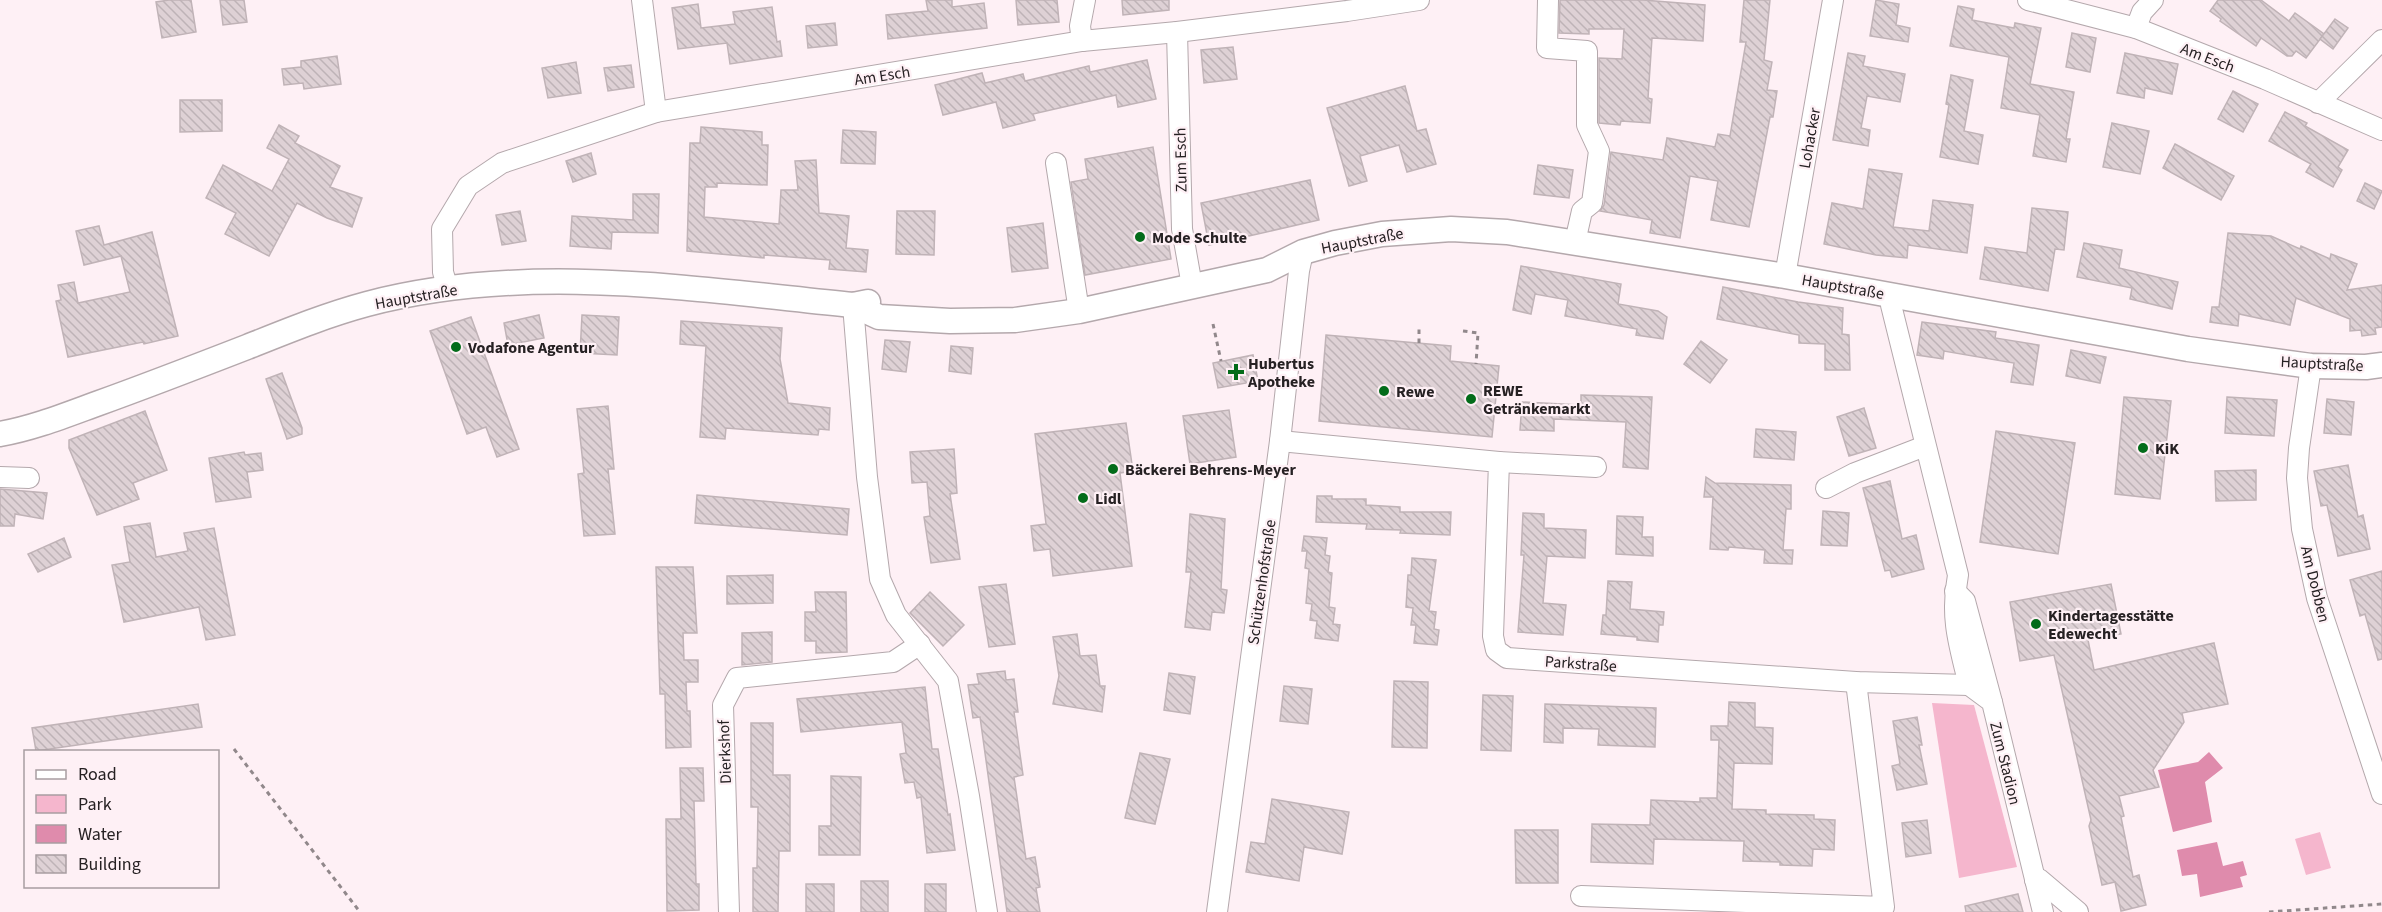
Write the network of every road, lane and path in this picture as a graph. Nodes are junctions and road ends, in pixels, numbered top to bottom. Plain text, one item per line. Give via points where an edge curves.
1 (642, 0) edge
2 (1085, 0) edge
3 (1419, 0) edge
4 (1548, 0) edge
5 (1833, 0) edge
6 (2028, 0) edge
7 (2153, 0) edge
8 (2136, 28) junction
9 (1177, 32) junction
10 (2382, 40) edge
11 (1082, 41) junction
12 (2318, 103) junction
13 (656, 112) junction
14 (2382, 130) edge
15 (1056, 163) dead end
16 (1575, 242) junction
17 (1303, 252) junction
18 (1785, 276) junction
19 (1190, 279) junction
20 (448, 289) junction
21 (1893, 295) junction
22 (1078, 304) junction
23 (853, 305) junction
24 (1213, 324) dead end
25 (1419, 328) dead end
26 (1463, 331) dead end
27 (1419, 343) dead end
28 (1221, 361) dead end
29 (1476, 364) dead end
30 (2382, 365) edge
31 (2311, 366) junction
32 (0, 434) edge
33 (1280, 441) junction
34 (1925, 446) junction
35 (1499, 462) junction
36 (1596, 467) dead end
37 (0, 477) edge
38 (29, 478) dead end
39 (1826, 488) dead end
40 (1955, 591) junction
41 (920, 644) junction
42 (1856, 681) junction
43 (1969, 685) junction
44 (1992, 702) junction
45 (234, 748) dead end
46 (2382, 794) edge
47 (2035, 880) junction
48 (1581, 896) dead end
49 (2382, 904) edge
50 (1884, 910) edge
51 (360, 912) edge
52 (729, 912) edge
53 (987, 912) edge
54 (1217, 912) edge
55 (2043, 912) edge
56 (2078, 912) edge
57 (2269, 912) edge

1 - 13 street
2 - 11 street via 1080,26
3 - 9 street, Am Esch
4 - 16 street via 1547,48 1587,51 1587,125 1599,152 1592,203 1582,211
5 - 18 street, Lohacker
6 - 8 street, Am Esch
7 - 8 street via 2142,12
8 - 12 street, Am Esch
9 - 11 street, Am Esch
9 - 19 street, Zum Esch via 1182,229
10 - 12 street
11 - 13 street, Am Esch
12 - 14 street, Am Esch
13 - 20 street, Am Esch via 502,163 468,186 442,229 443,272
15 - 22 street
16 - 17 main road, Hauptstraße via 1507,232 1440,229 1382,234
16 - 18 main road, Hauptstraße
17 - 19 main road, Hauptstraße via 1263,254
17 - 33 street, Schützenhofstraße
18 - 21 main road, Hauptstraße
19 - 22 main road, Hauptstraße
20 - 23 main road, Hauptstraße via 562,281
20 - 32 main road, Hauptstraße via 398,297 319,318 25,430
21 - 31 main road, Hauptstraße via 2176,347
21 - 34 street via 1891,305
22 - 23 main road, Hauptstraße via 951,306 877,301
23 - 41 street via 880,579 896,615
24 - 28 path
25 - 27 path
26 - 29 path via 1478,333
30 - 31 main road, Hauptstraße
31 - 46 street, Am Dobben via 2297,478 2302,529 2317,598
33 - 35 street
33 - 54 street, Schützenhofstraße
34 - 39 street
34 - 40 street via 1958,575
35 - 36 street
35 - 42 street, Parkstraße via 1493,636 1496,650 1507,658
37 - 38 street
40 - 43 street via 1953,615
40 - 44 street via 1965,601
41 - 52 street, Dierkshof via 893,662 737,678 723,705
41 - 53 street via 948,681
42 - 43 street, Parkstraße
42 - 50 street
43 - 44 street, Zum Stadion
44 - 47 street, Zum Stadion
45 - 51 path
47 - 55 street, Zum Stadion
47 - 56 street via 2039,879
48 - 50 street
49 - 57 path

